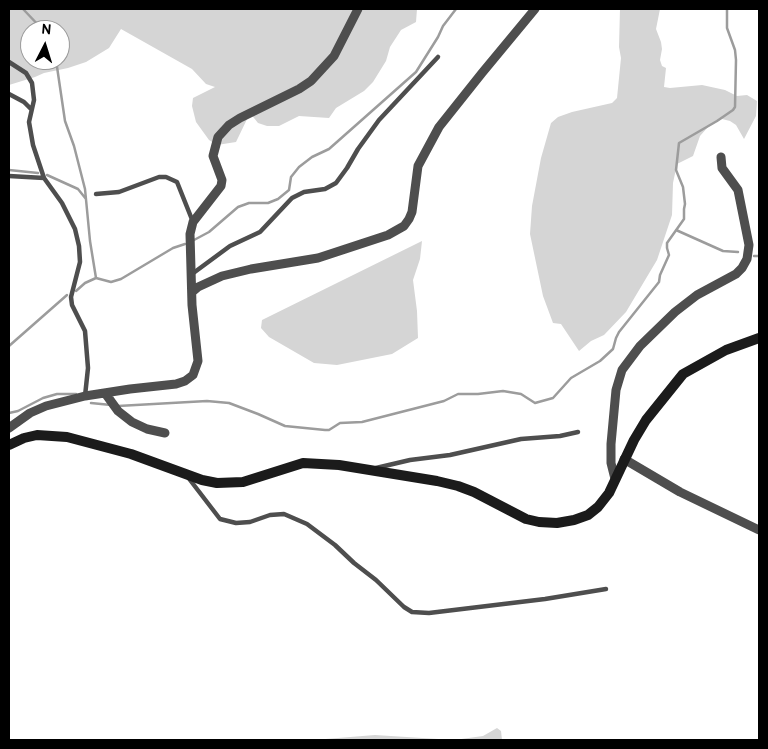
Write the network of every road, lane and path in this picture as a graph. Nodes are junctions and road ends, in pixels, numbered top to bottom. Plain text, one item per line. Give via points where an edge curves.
1 (358, 9) edge
2 (535, 9) edge
3 (438, 58) dead end
4 (9, 62) edge
5 (9, 94) edge
6 (30, 109) junction
7 (721, 157) dead end
8 (9, 176) edge
9 (44, 178) junction
10 (96, 194) dead end
11 (193, 222) junction
12 (192, 274) junction
13 (192, 292) junction
14 (759, 338) edge
15 (104, 393) junction
16 (86, 396) junction
17 (9, 428) edge
18 (578, 432) dead end
19 (165, 433) dead end
20 (9, 445) edge
21 (624, 459) junction
22 (369, 469) junction
23 (186, 475) junction
24 (615, 479) junction
25 (738, 520) junction
26 (759, 526) edge
27 (759, 530) edge
28 (759, 535) edge
29 (606, 589) dead end

1 - 11 street via 334,56 311,81 240,118 218,137 214,156 221,186
2 - 13 street via 435,133 418,166 412,212 404,226 388,235 318,258 222,276
3 - 12 lane via 379,120 336,183 292,198 260,232 230,246
4 - 6 lane via 26,73 32,83 34,100
5 - 6 lane
6 - 9 lane via 31,137
7 - 24 street via 722,168 738,190 749,244 747,259 736,274 697,295 675,312 640,346 622,370 616,390 611,444
8 - 9 lane
9 - 16 lane via 62,203 79,246 80,262 71,297 85,331
10 - 11 lane via 119,192 166,176 177,182
11 - 12 street via 190,234
12 - 13 street
13 - 15 street via 198,361 193,375 176,384
14 - 21 street via 726,350 683,374 646,420
15 - 16 street
15 - 19 street via 132,422
16 - 17 street via 46,406
18 - 22 lane via 521,439
20 - 23 street via 36,435 67,437 131,454
21 - 24 street
21 - 25 street via 680,492
22 - 23 street via 303,463 233,484
22 - 24 street via 458,486 526,519 557,524 588,515 609,493
23 - 29 lane via 220,519 250,522 270,514 284,514 307,524 335,544 412,612 429,613
25 - 26 lane
25 - 27 street
25 - 28 street

